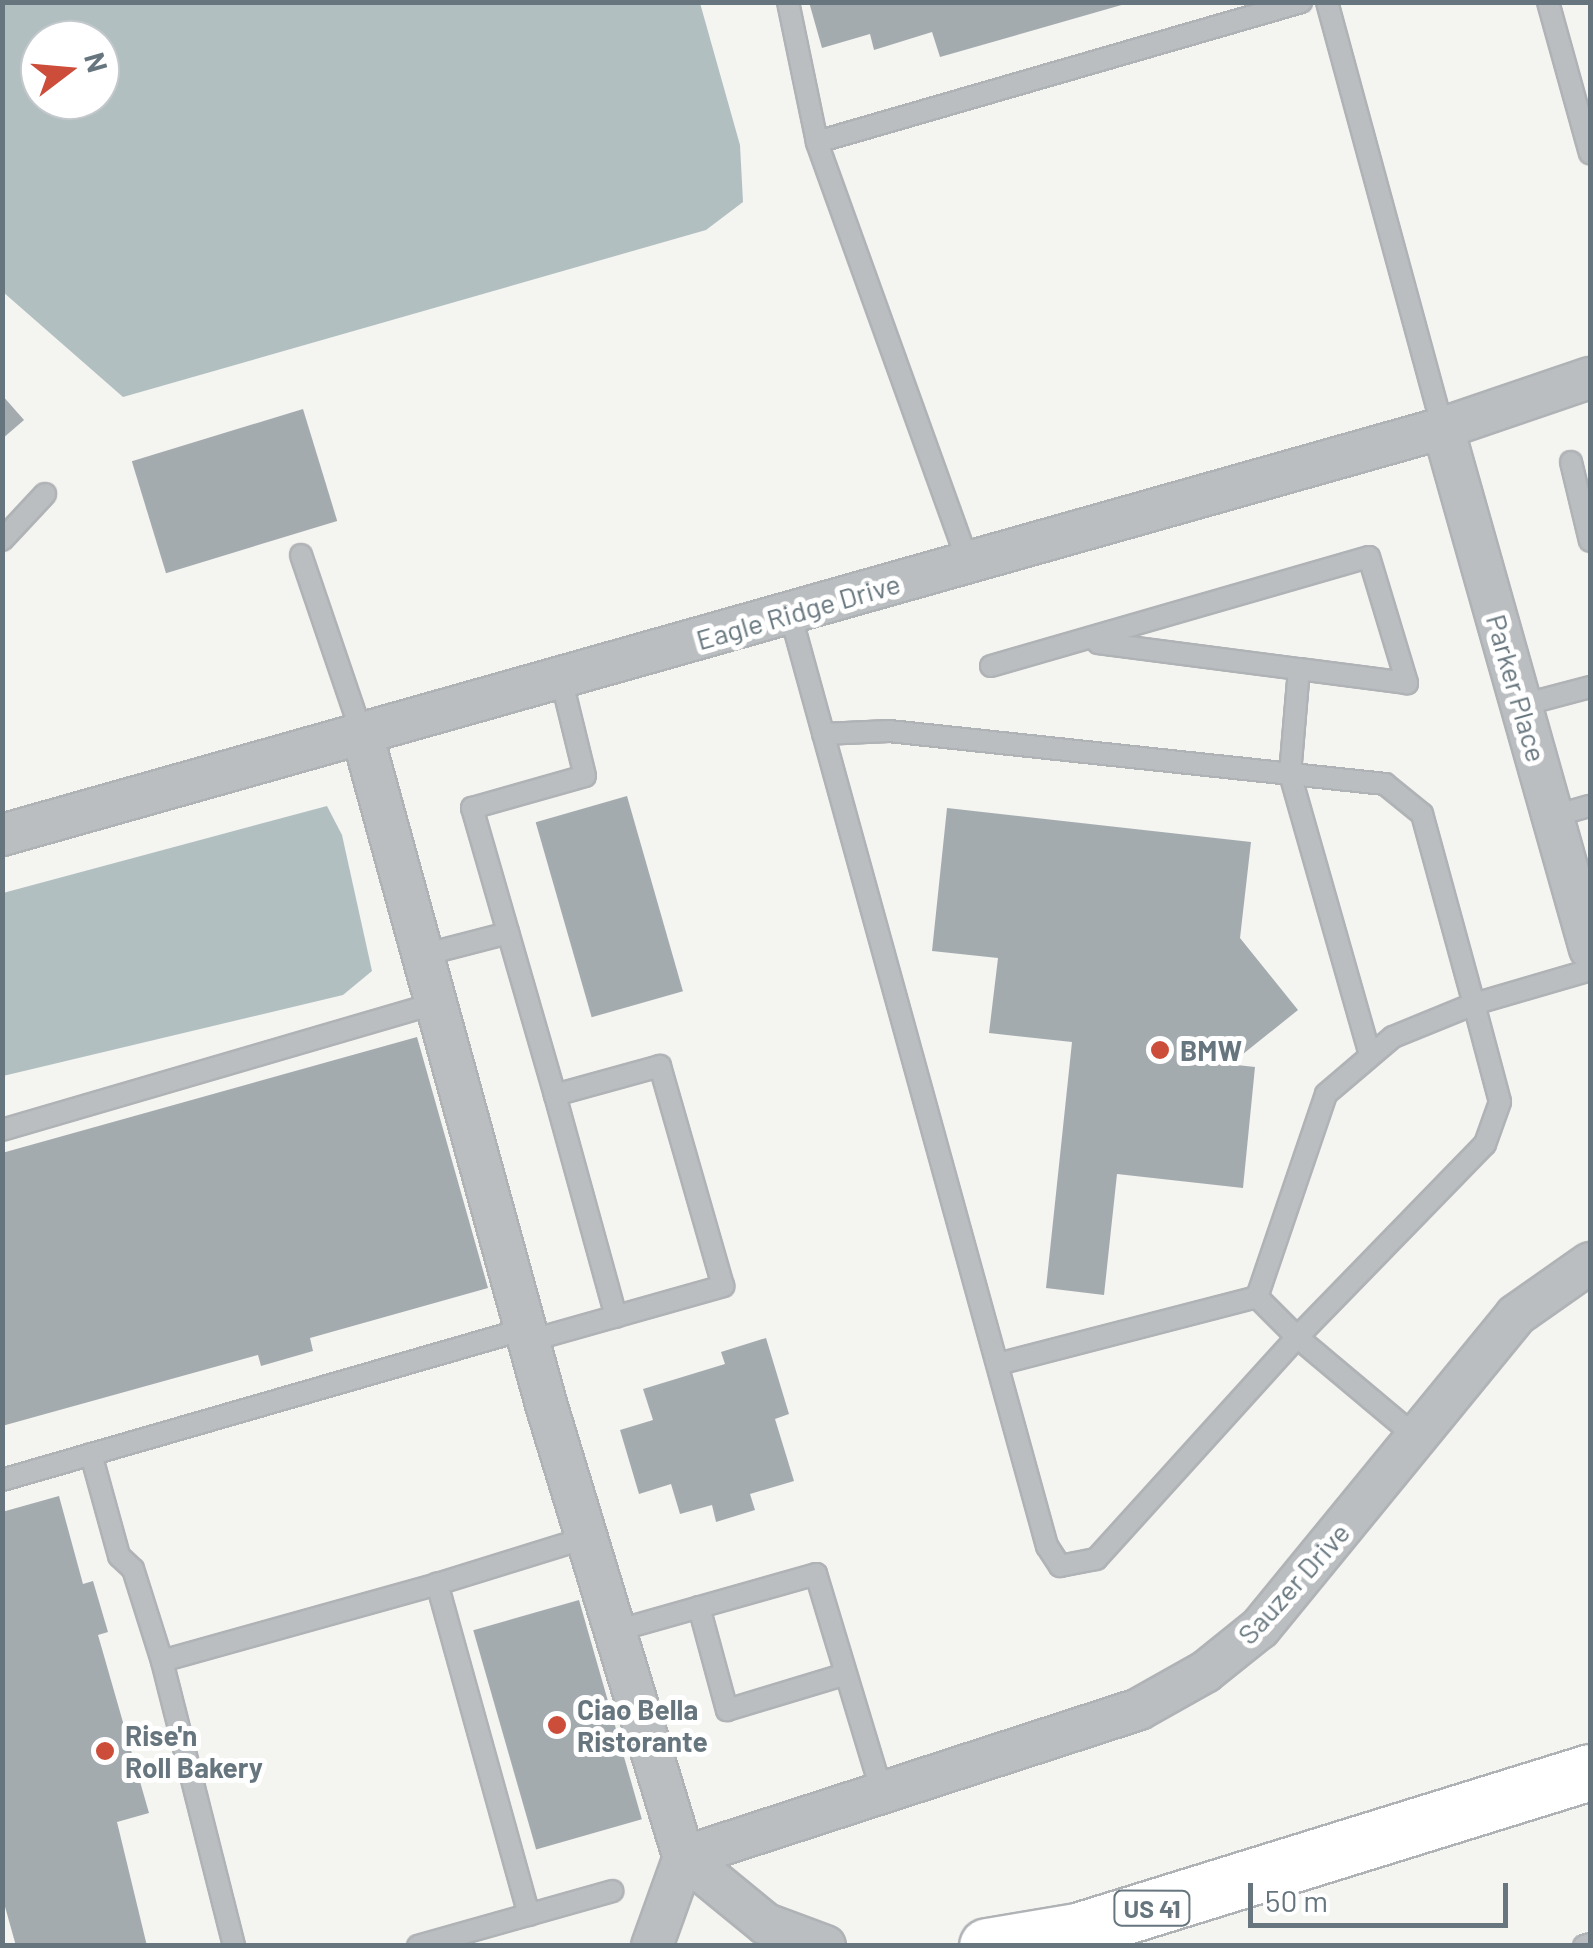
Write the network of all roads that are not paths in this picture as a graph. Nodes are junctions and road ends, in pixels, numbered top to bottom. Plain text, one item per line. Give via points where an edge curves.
1 (788, 2) edge
2 (1301, 2) edge
3 (1327, 2) edge
4 (1548, 2) edge
5 (818, 142) junction
6 (1590, 153) edge
7 (1590, 378) edge
8 (1444, 428) junction
9 (1571, 462) dead end
10 (45, 494) dead end
11 (2, 540) edge
12 (1590, 540) edge
13 (301, 554) dead end
14 (968, 562) junction
15 (790, 613) junction
16 (1086, 641) junction
17 (991, 666) dead end
18 (1299, 669) junction
19 (561, 678) junction
20 (1590, 687) edge
21 (1522, 705) junction
22 (362, 734) junction
23 (823, 734) junction
24 (1290, 774) junction
25 (1572, 811) edge
26 (2, 834) edge
27 (508, 933) junction
28 (1590, 949) edge
29 (423, 955) junction
30 (1590, 970) edge
31 (436, 1003) junction
32 (1474, 1004) junction
33 (1370, 1054) junction
34 (555, 1095) junction
35 (2, 1130) edge
36 (1590, 1263) edge
37 (1257, 1297) junction
38 (616, 1317) junction
39 (527, 1335) junction
40 (1297, 1337) junction
41 (998, 1364) junction
42 (1416, 1437) junction
43 (91, 1454) junction
44 (2, 1480) edge
45 (586, 1538) junction
46 (437, 1584) junction
47 (699, 1608) junction
48 (615, 1631) junction
49 (162, 1661) junction
50 (846, 1674) junction
51 (1590, 1772) edge
52 (882, 1796) junction
53 (684, 1857) junction
54 (612, 1891) dead end
55 (529, 1914) junction
56 (1069, 1941) edge
57 (234, 1946) edge
58 (418, 1946) edge
59 (652, 1946) edge
60 (825, 1946) edge
61 (987, 1946) edge

1 - 5 lane
2 - 5 lane
3 - 8 lane
4 - 6 lane
5 - 14 lane
7 - 8 street, Eagle Ridge Drive
8 - 14 street, Eagle Ridge Drive
8 - 21 street, Parker Place
9 - 12 lane
10 - 11 lane
13 - 22 lane
14 - 15 street, Eagle Ridge Drive
15 - 19 street, Eagle Ridge Drive
15 - 23 lane
16 - 17 lane
16 - 18 lane
16 - 18 lane via 1369,556 1408,683
18 - 24 lane
19 - 22 street, Eagle Ridge Drive
19 - 27 lane via 585,776 472,808
20 - 21 lane
21 - 25 street, Parker Place
22 - 26 street, Eagle Ridge Drive
22 - 29 street
23 - 24 lane via 889,731
23 - 41 lane
24 - 32 lane via 1385,784 1413,800
24 - 33 lane
25 - 28 street, Parker Place
27 - 29 lane
27 - 34 lane
29 - 31 street
30 - 32 lane
31 - 35 lane
31 - 39 street
32 - 33 lane via 1429,1018
32 - 40 lane via 1500,1102 1498,1126
33 - 37 lane via 1326,1094 1310,1122
34 - 38 lane
34 - 38 lane via 660,1066 723,1286
36 - 42 street, Sauzer Drive via 1516,1315
37 - 40 lane
37 - 41 lane
38 - 39 lane
39 - 43 lane
39 - 45 street
40 - 41 lane via 1096,1559 1076,1569 1060,1566 1047,1546
40 - 42 lane
42 - 52 street, Sauzer Drive via 1260,1628 1205,1672 1139,1709
43 - 44 lane
43 - 49 lane via 119,1556 133,1569
45 - 46 lane
45 - 48 street
46 - 49 lane
46 - 55 lane
47 - 48 lane
47 - 50 lane via 816,1574
47 - 50 lane via 727,1710
48 - 53 street
49 - 57 lane
50 - 52 lane
51 - 56 highway, US 41
52 - 53 street, Sauzer Drive
53 - 59 street
53 - 60 street via 766,1924
54 - 55 lane
55 - 58 lane
56 - 61 highway, US 41

